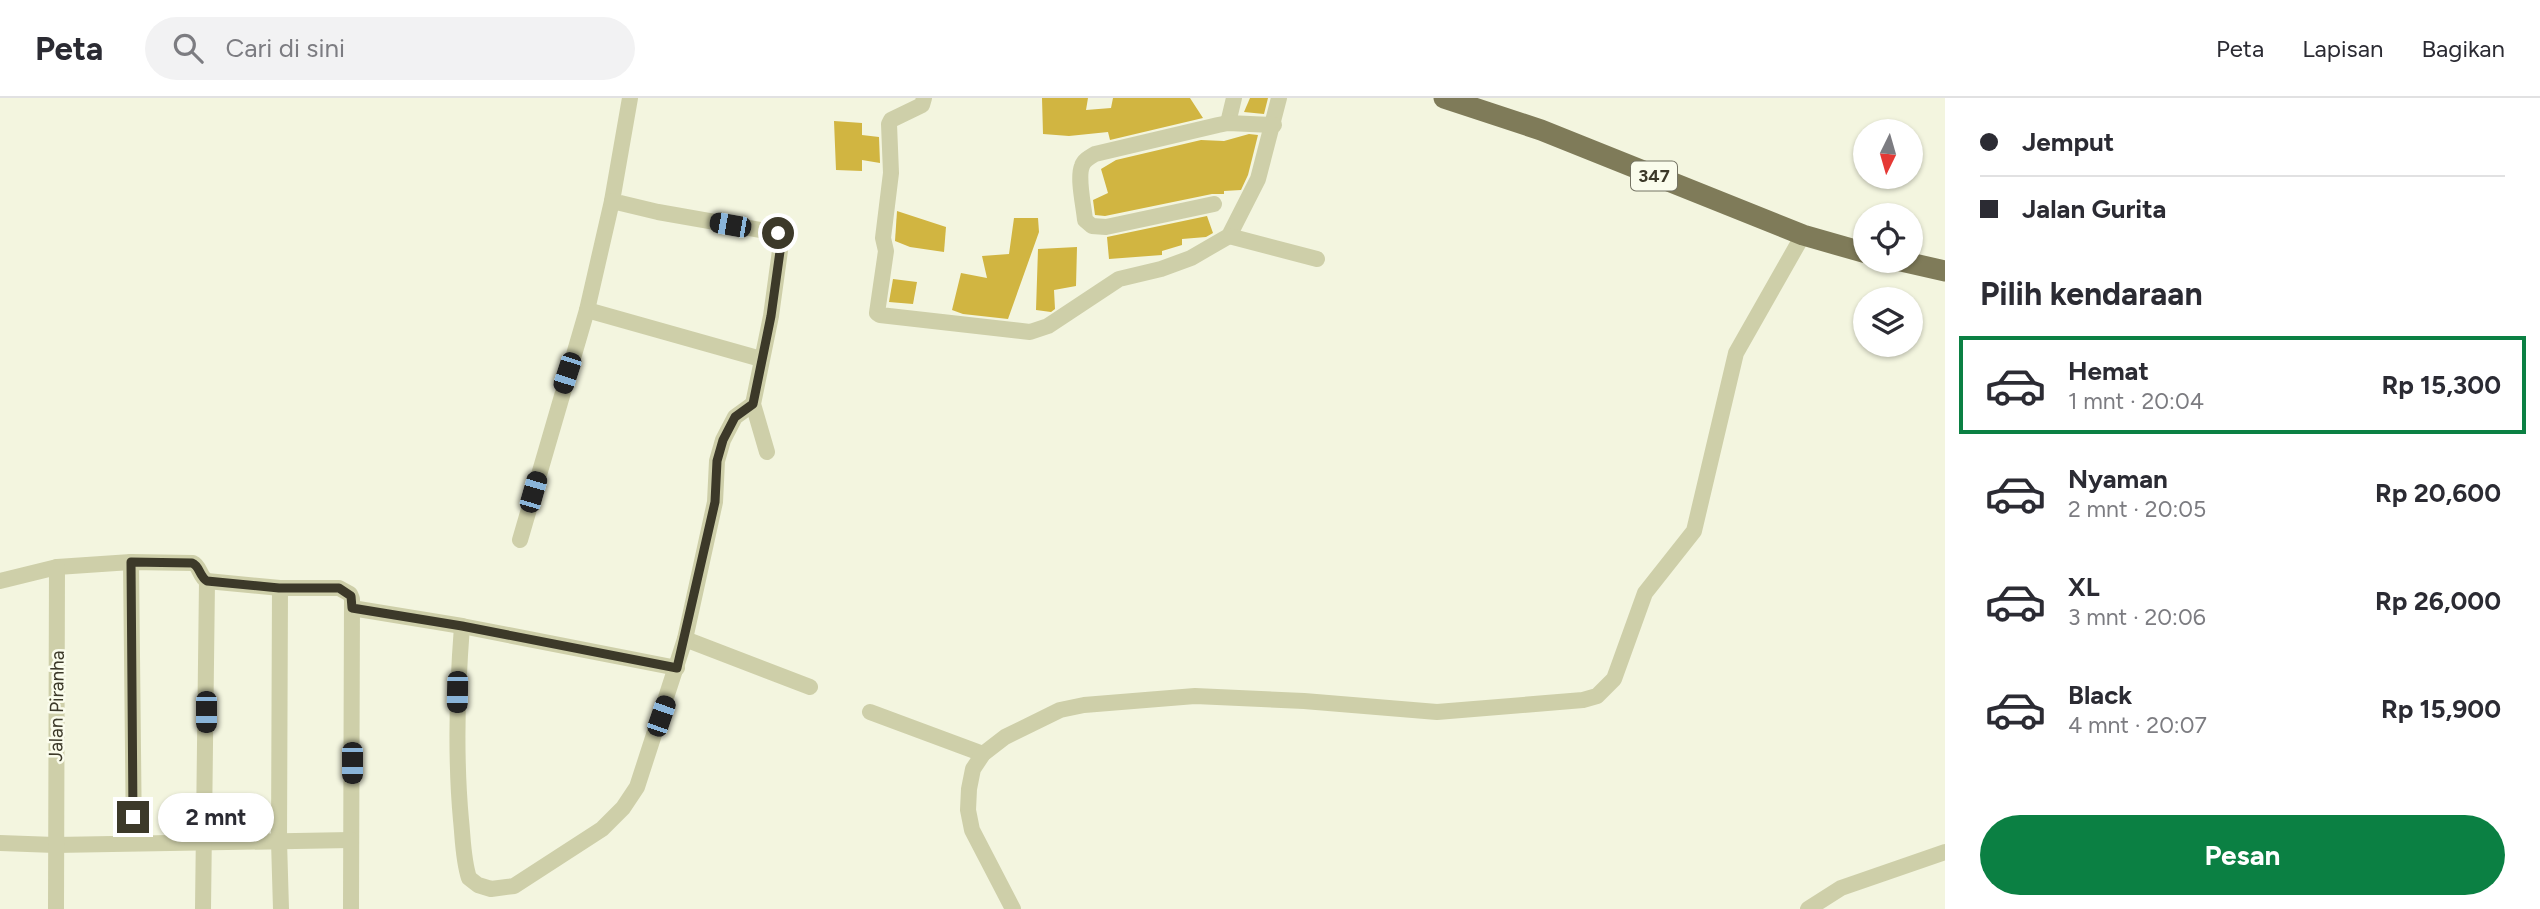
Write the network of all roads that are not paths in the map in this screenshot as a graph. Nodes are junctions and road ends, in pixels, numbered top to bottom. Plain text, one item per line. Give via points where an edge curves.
1 (630, 98) edge
2 (924, 98) edge
3 (1234, 98) edge
4 (1279, 98) edge
5 (1444, 98) edge
6 (1228, 123) junction
7 (1274, 125) junction
8 (612, 201) junction
9 (1214, 204) dead end
10 (1803, 234) junction
11 (1229, 236) junction
12 (1853, 249) edge
13 (1317, 259) dead end
14 (1923, 266) edge
15 (1945, 271) edge
16 (587, 310) junction
17 (761, 359) junction
18 (753, 404) junction
19 (766, 452) dead end
20 (520, 540) dead end
21 (131, 562) junction
22 (50, 568) junction
23 (0, 581) edge
24 (207, 581) junction
25 (279, 588) junction
26 (352, 608) junction
27 (462, 626) junction
28 (685, 639) junction
29 (677, 668) junction
30 (810, 687) dead end
31 (870, 712) dead end
32 (983, 754) junction
33 (351, 840) junction
34 (279, 841) junction
35 (134, 843) junction
36 (206, 843) junction
37 (0, 844) edge
38 (55, 845) junction
39 (1945, 852) edge
40 (56, 909) edge
41 (203, 909) edge
42 (281, 909) edge
43 (351, 909) edge
44 (1013, 909) edge
45 (1808, 909) edge

1 - 8 street
2 - 11 street via 924,104 889,124 891,173 879,315 1035,330 1119,279 1191,258
3 - 6 street
4 - 7 street
5 - 10 main road, 347 via 1541,130
6 - 7 street
6 - 9 street via 1095,154 1082,166 1080,176 1085,220 1092,226
7 - 11 street via 1258,179
8 - 16 street
8 - 17 street via 781,235
10 - 12 main road, 347
10 - 32 street via 1736,353 1694,531 1645,593 1614,679 1597,696 1437,712 1195,696 1084,705 1027,725
11 - 13 street
14 - 15 main road
16 - 17 street
16 - 20 street
17 - 18 street
18 - 19 street
18 - 28 street via 735,417 723,440 715,502
21 - 22 street
21 - 24 street via 192,563
21 - 35 street
22 - 23 street
22 - 38 street, Jalan Piranha
24 - 25 street
24 - 36 street
25 - 26 street via 339,588 351,596
25 - 34 street
26 - 27 street
26 - 33 street
27 - 29 street
27 - 29 street via 456,759 465,855 469,878 491,889 514,886 602,829 623,808 637,787
28 - 29 street
28 - 30 street
31 - 32 street
32 - 44 street via 973,769 968,810 980,849
33 - 34 street
33 - 43 street
34 - 36 street
34 - 42 street
35 - 36 street
35 - 38 street
36 - 41 street
37 - 38 street
38 - 40 street, Jalan Piranha
39 - 45 street via 1841,888

